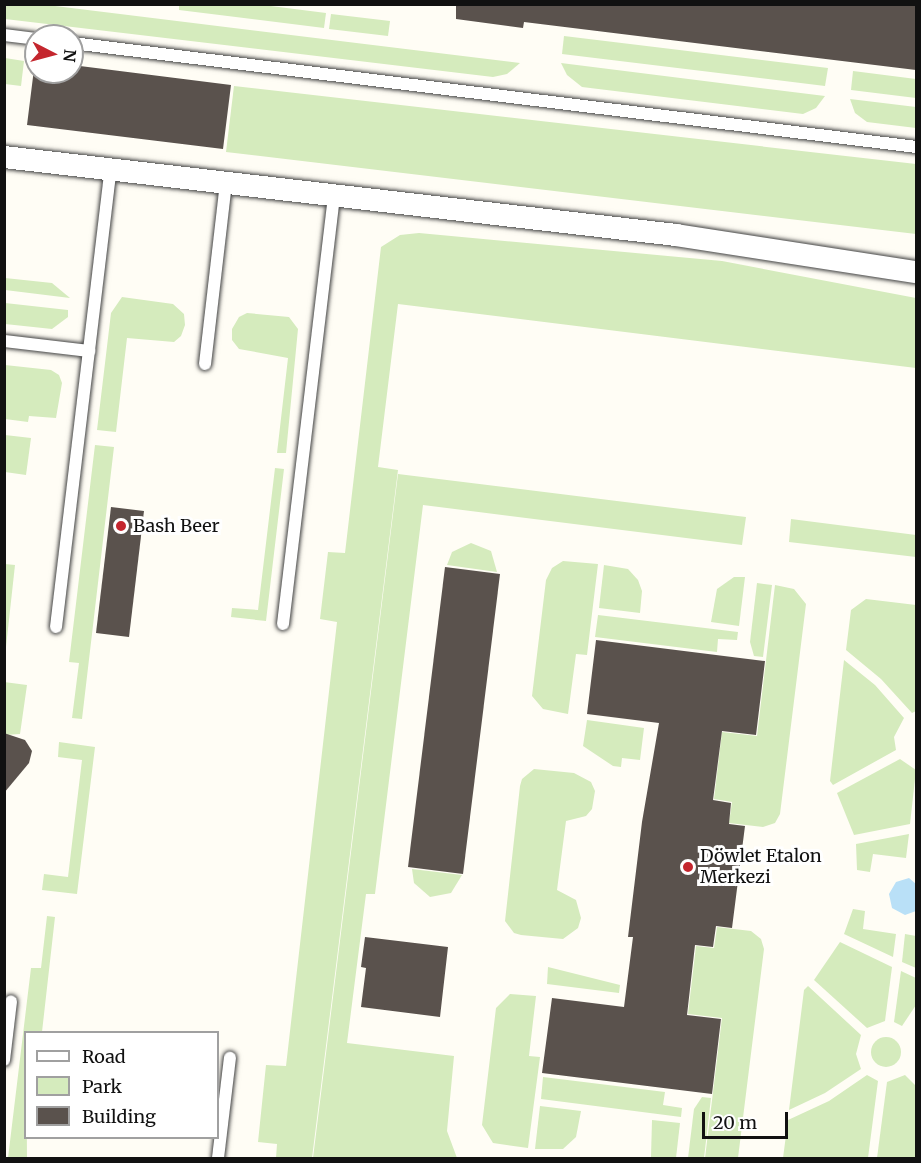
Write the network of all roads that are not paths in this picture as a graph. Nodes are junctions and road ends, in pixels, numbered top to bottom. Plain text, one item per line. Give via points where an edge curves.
1 (4, 35) edge
2 (24, 38) edge
3 (84, 44) edge
4 (916, 147) edge
5 (4, 157) edge
6 (111, 169) junction
7 (226, 183) junction
8 (334, 195) junction
9 (916, 272) edge
10 (4, 341) edge
11 (89, 351) junction
12 (204, 364) dead end
13 (283, 624) dead end
14 (56, 627) dead end
15 (11, 1001) dead end
16 (230, 1058) dead end
17 (4, 1059) edge
18 (218, 1158) edge

1 - 2 lane
3 - 4 lane
5 - 6 street
6 - 7 street
6 - 11 lane
7 - 8 street
7 - 12 lane
8 - 9 street via 793,250
8 - 13 lane
10 - 11 lane
11 - 14 lane
15 - 17 lane
16 - 18 lane

